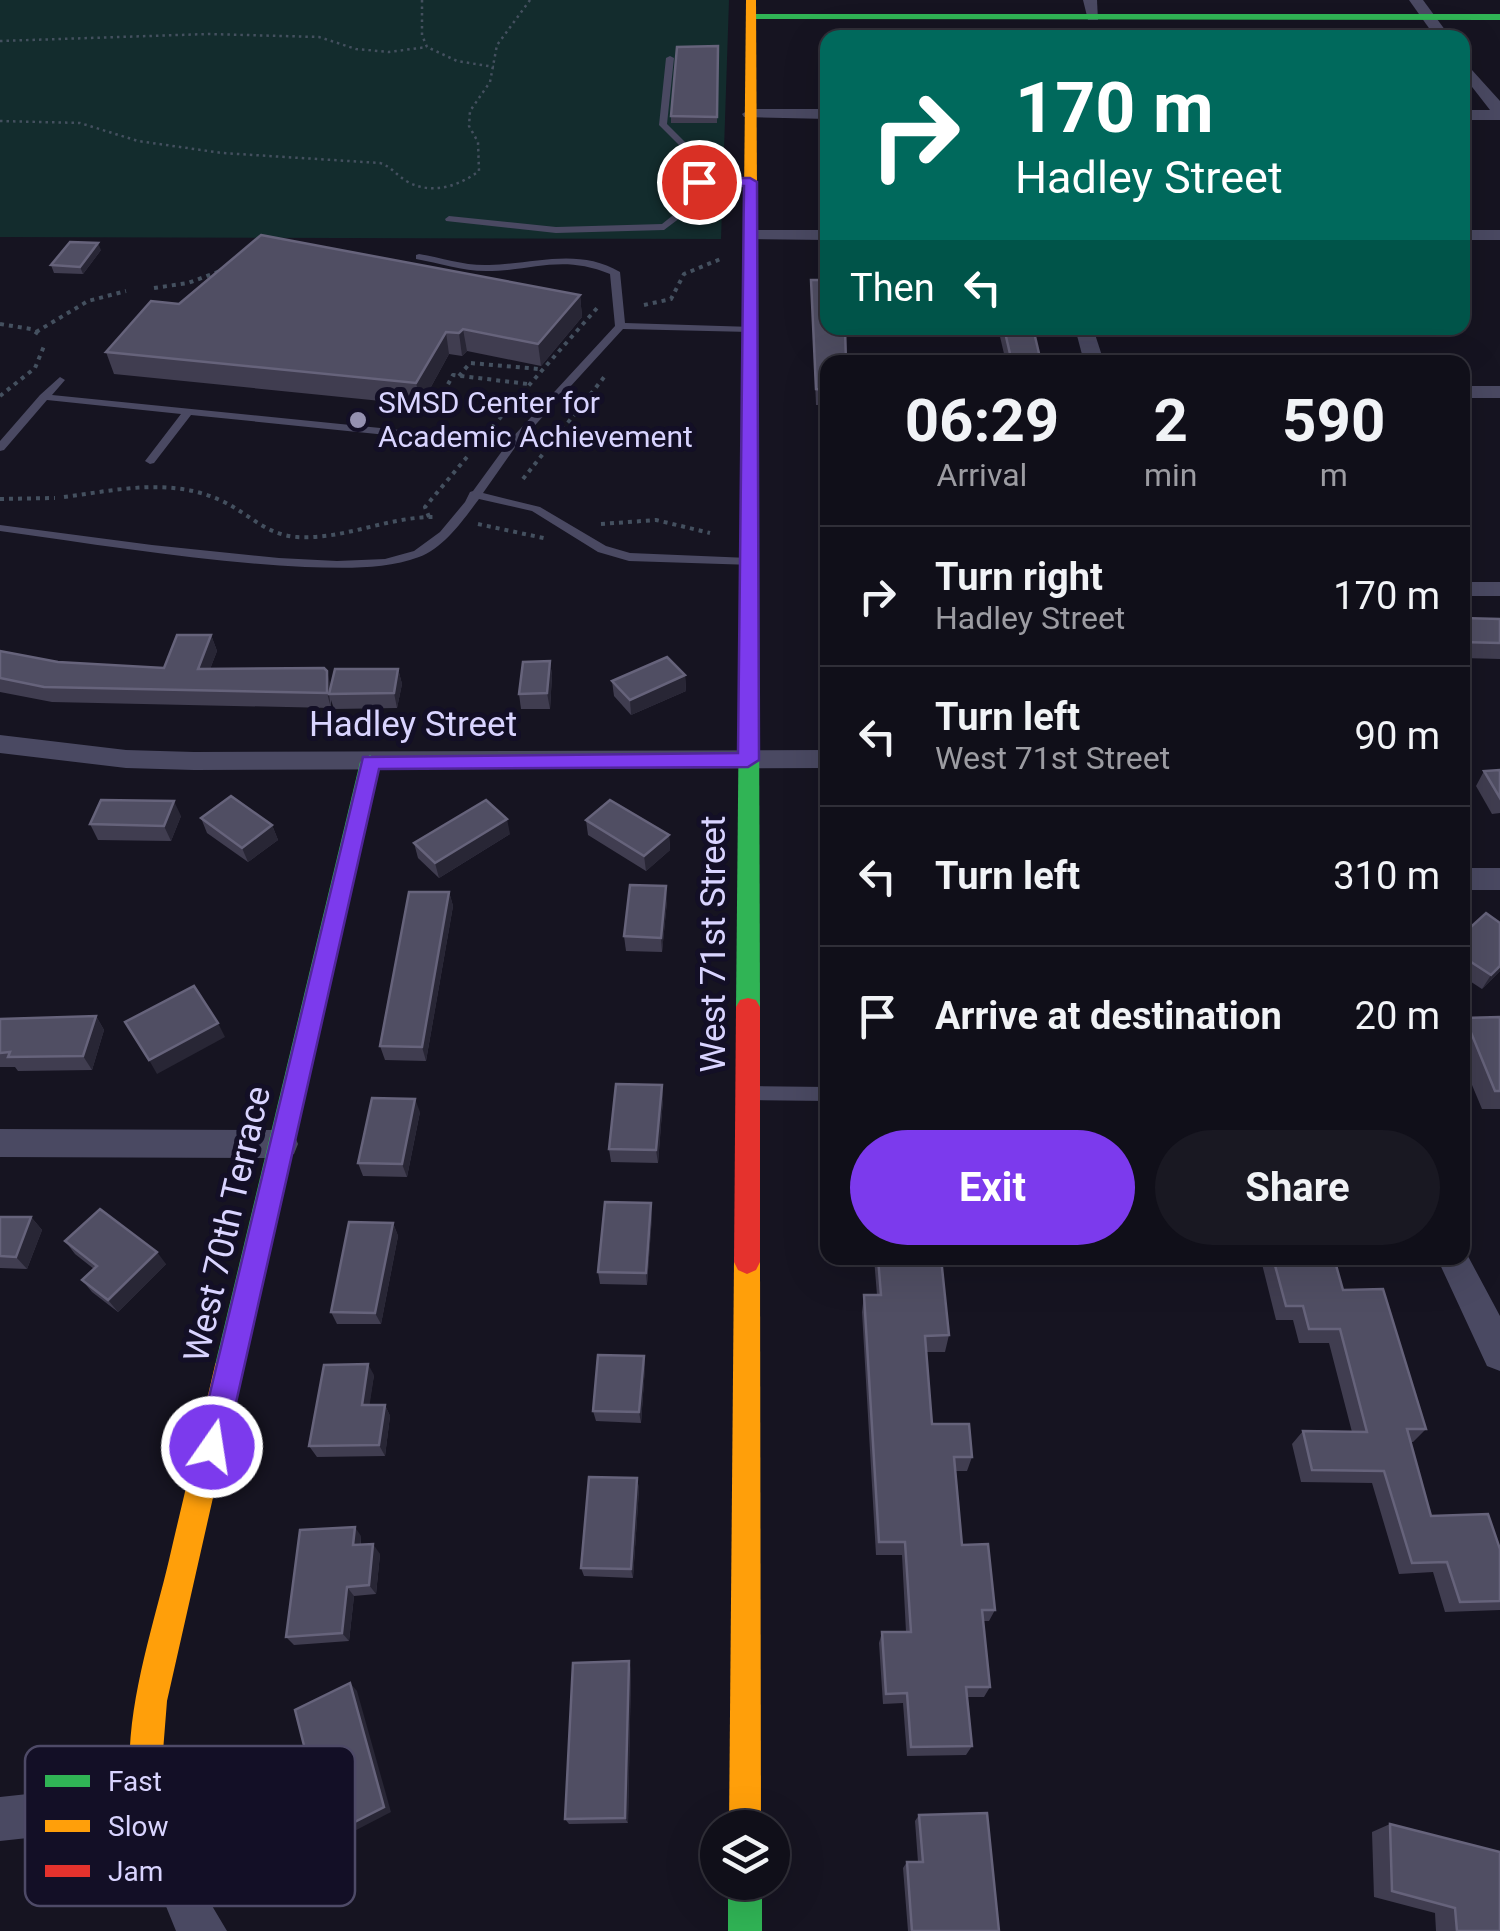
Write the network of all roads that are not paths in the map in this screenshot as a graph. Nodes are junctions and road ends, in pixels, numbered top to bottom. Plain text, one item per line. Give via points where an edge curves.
1 (751, 9) edge
2 (1091, 9) edge
3 (1423, 9) edge
4 (1500, 18) edge
5 (1438, 30) edge
6 (670, 58) dead end
7 (1470, 74) edge
8 (750, 114) junction
9 (820, 114) edge
10 (1500, 114) edge
11 (1470, 115) edge
12 (699, 182) junction
13 (750, 182) junction
14 (448, 219) dead end
15 (820, 234) edge
16 (1500, 234) edge
17 (750, 235) junction
18 (1470, 235) edge
19 (419, 257) dead end
20 (620, 326) junction
21 (750, 329) junction
22 (60, 380) dead end
23 (1470, 392) edge
24 (1500, 392) edge
25 (44, 397) junction
26 (188, 412) junction
27 (512, 444) junction
28 (0, 448) edge
29 (150, 461) dead end
30 (474, 494) junction
31 (0, 528) edge
32 (749, 562) junction
33 (1470, 588) edge
34 (1500, 588) edge
35 (0, 744) edge
36 (820, 759) edge
37 (748, 760) junction
38 (370, 762) junction
39 (1470, 879) edge
40 (1500, 879) edge
41 (748, 1093) junction
42 (820, 1094) edge
43 (0, 1143) edge
44 (282, 1144) junction
45 (1458, 1265) edge
46 (1496, 1339) edge
47 (147, 1746) edge
48 (745, 1810) edge
49 (25, 1816) edge
50 (0, 1819) edge
51 (745, 1900) edge
52 (187, 1906) edge
53 (204, 1931) edge
54 (744, 1931) edge

1 - 2 street
1 - 8 street, West 71st Street
2 - 3 street
3 - 4 street
3 - 5 street
6 - 12 lane via 663,125 693,154
7 - 10 street
8 - 9 street
8 - 13 street, West 71st Street
10 - 11 street
12 - 13 lane
12 - 14 lane via 702,197 664,226 556,230
13 - 17 street, West 71st Street
15 - 17 street
16 - 18 street
17 - 21 street, West 71st Street
19 - 20 lane via 468,268 570,258 596,263 616,272
20 - 21 lane
20 - 27 lane
21 - 32 street, West 71st Street
22 - 25 lane
23 - 24 street
25 - 26 lane
25 - 28 lane
26 - 27 lane
26 - 29 lane
27 - 30 lane
30 - 31 lane via 420,553 376,563 288,562
30 - 32 lane via 536,509 602,550
32 - 37 street, West 71st Street
33 - 34 street
35 - 38 street, Hadley Street via 126,759
36 - 37 street, Hadley Street
37 - 38 street, Hadley Street
37 - 41 street, West 71st Street
38 - 44 street, West 70th Terrace
39 - 40 street
41 - 42 lane
41 - 48 street, West 71st Street
43 - 44 street
44 - 47 street, West 70th Terrace via 150,1701
45 - 46 street
49 - 50 street
51 - 54 street
52 - 53 street

